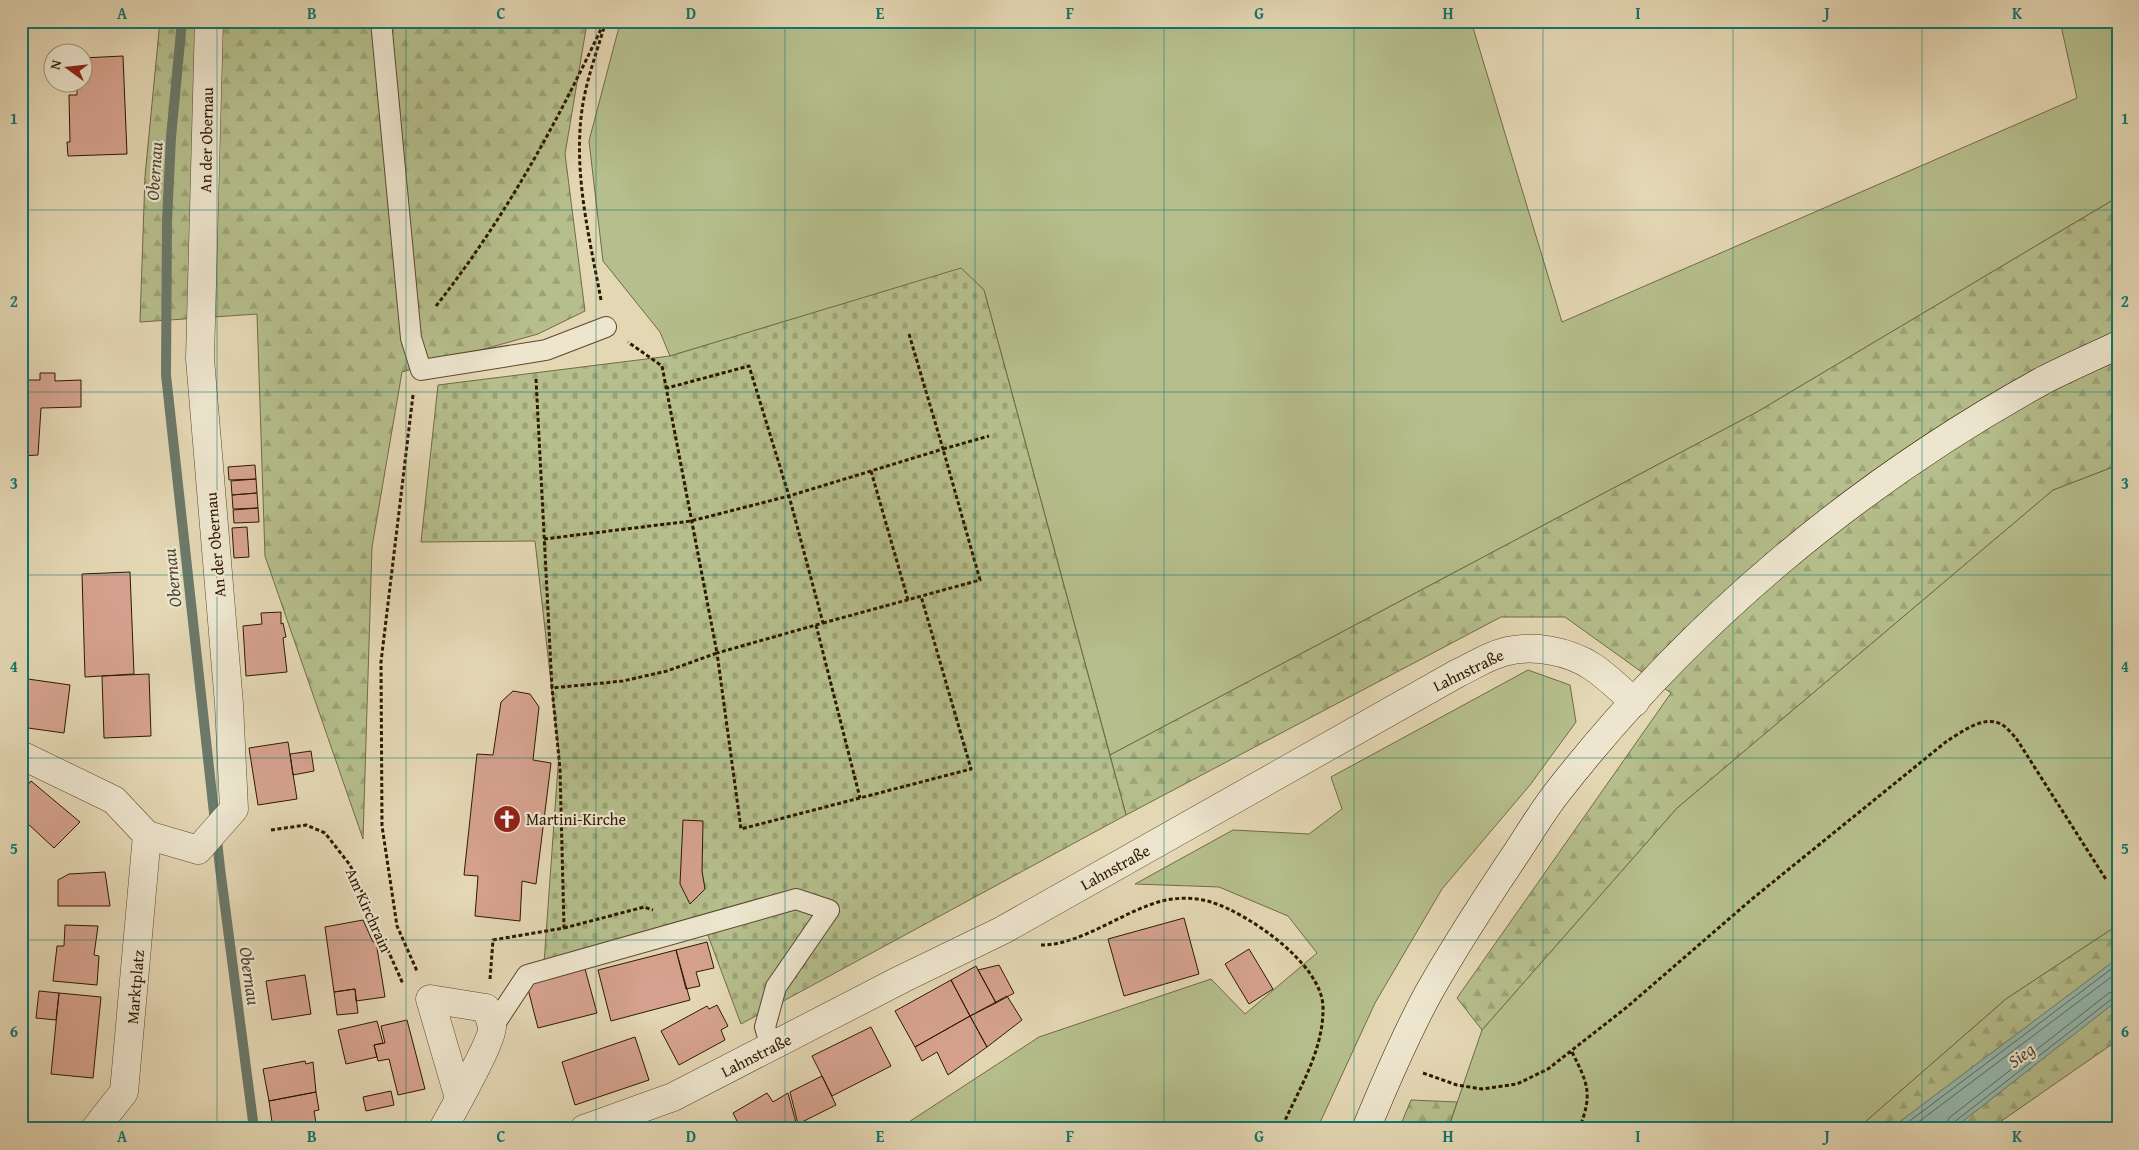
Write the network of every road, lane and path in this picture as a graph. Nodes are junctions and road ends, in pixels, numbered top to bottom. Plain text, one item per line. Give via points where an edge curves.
1 (209, 21) edge
2 (382, 21) edge
3 (606, 21) edge
4 (606, 327) junction
5 (909, 334) dead end
6 (411, 338) junction
7 (2118, 345) edge
8 (533, 353) junction
9 (421, 370) junction
10 (667, 388) junction
11 (989, 436) dead end
12 (944, 449) junction
13 (871, 471) junction
14 (789, 496) junction
15 (691, 521) junction
16 (544, 539) junction
17 (921, 596) junction
18 (908, 600) junction
19 (823, 623) junction
20 (816, 625) junction
21 (716, 653) junction
22 (552, 688) junction
23 (1635, 702) junction
24 (21, 755) edge
25 (860, 798) junction
26 (271, 830) dead end
27 (147, 835) junction
28 (2108, 881) dead end
29 (1003, 930) junction
30 (491, 951) dead end
31 (430, 999) junction
32 (492, 1028) junction
33 (771, 1047) junction
34 (1572, 1052) junction
35 (1394, 1062) junction
36 (459, 1098) junction
37 (95, 1129) edge
38 (443, 1129) edge
39 (584, 1129) edge
40 (1281, 1129) edge
41 (1366, 1129) edge
42 (1580, 1129) edge

1 - 27 street, An der Obernau via 200,359 229,704 234,809 198,850
2 - 6 lane
3 - 4 path via 583,103 579,150 588,226
3 - 6 path via 530,169 456,281
4 - 8 lane
4 - 10 path via 662,366
5 - 12 path
6 - 9 lane
7 - 23 street via 2044,380 1981,417 1847,506 1776,563 1707,626
8 - 9 lane
8 - 16 path
9 - 31 path via 412,398 381,662 382,826 397,926
10 - 14 path via 749,366
10 - 15 path
11 - 12 path
12 - 13 path
12 - 17 path via 980,580
13 - 14 path
13 - 18 path
14 - 15 path
14 - 19 path
15 - 16 path
15 - 21 path
16 - 22 path
17 - 18 path
17 - 25 path via 971,769
18 - 19 path
19 - 20 path
20 - 21 path
20 - 25 path
21 - 22 path via 667,671 623,681
21 - 25 path via 740,829
22 - 30 path via 560,769 564,928 493,940
23 - 29 street, Lahnstraße via 1593,667 1569,655 1520,648 1503,652 1458,673
23 - 35 street via 1555,795 1465,930
24 - 27 street via 114,800
26 - 31 path, Am Kirchrain via 306,825 324,833 350,865 406,992
27 - 37 street, Marktplatz via 124,1092
28 - 34 path via 2016,738 2002,725 1990,722 1973,726 1947,741 1752,899
29 - 33 street, Lahnstraße
29 - 40 path via 1020,943 1049,945 1166,900 1193,898 1231,910 1263,929 1289,950 1312,978 1323,1005 1322,1026 1315,1052
31 - 32 street via 486,1008
31 - 36 street
32 - 33 lane via 527,975 796,899 829,910 776,987 765,1027
32 - 36 street
33 - 39 street, Lahnstraße via 673,1097
34 - 35 path via 1548,1069 1517,1084 1500,1088 1457,1085
34 - 42 path via 1588,1085 1588,1100
35 - 41 street
36 - 38 street

